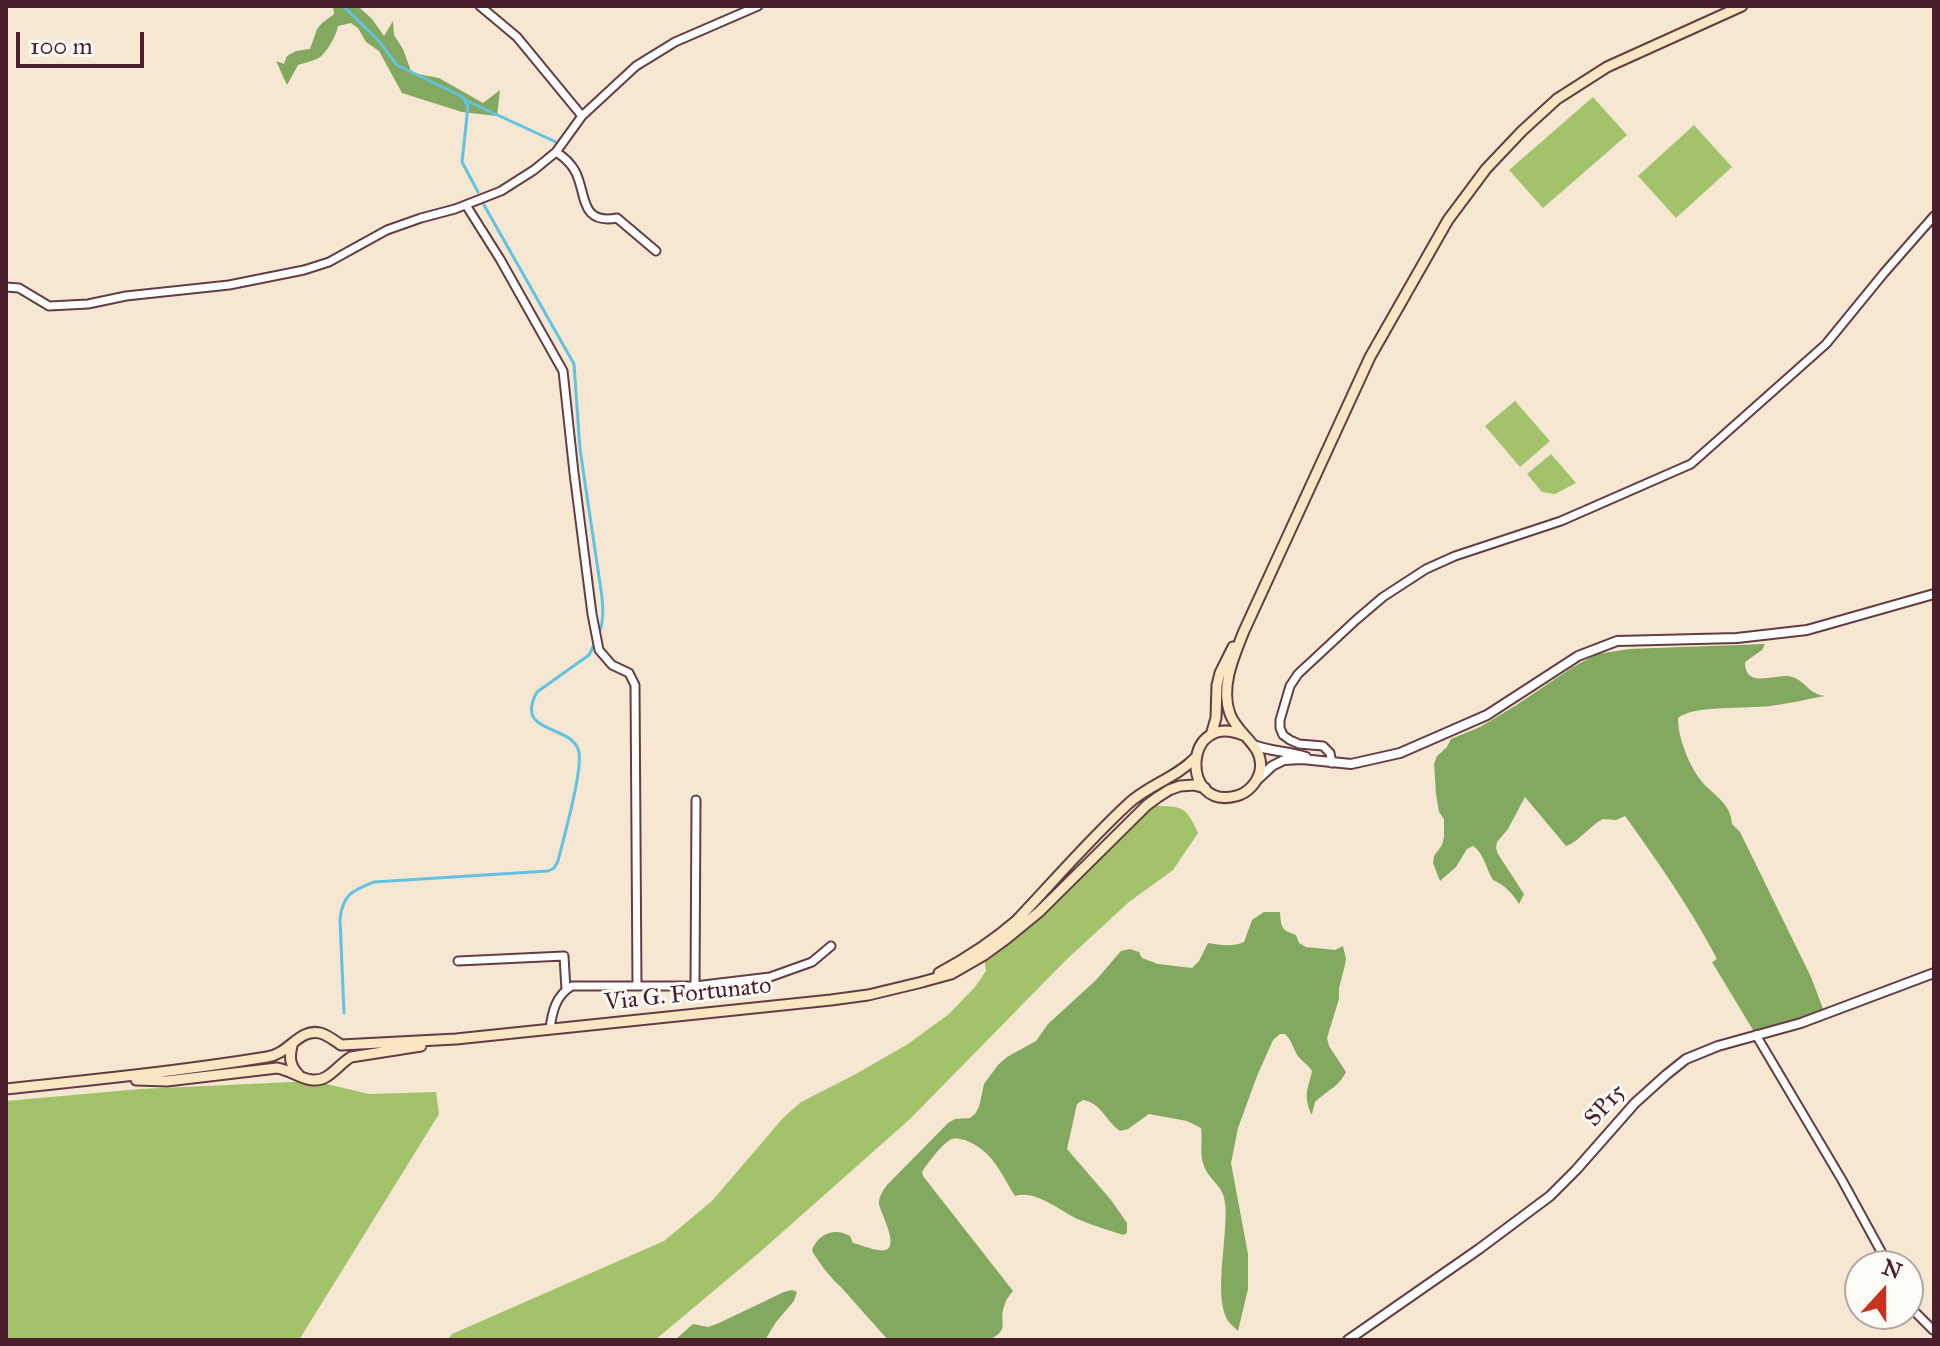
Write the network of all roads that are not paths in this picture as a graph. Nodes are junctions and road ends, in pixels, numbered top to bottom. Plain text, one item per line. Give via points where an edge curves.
1 (480, 6) edge
2 (758, 6) edge
3 (1742, 6) edge
4 (582, 116) junction
5 (556, 152) junction
6 (466, 205) junction
7 (1934, 216) edge
8 (656, 251) dead end
9 (6, 287) edge
10 (1934, 594) edge
11 (1244, 631) junction
12 (1211, 735) junction
13 (1243, 735) junction
14 (1254, 745) junction
15 (1195, 758) junction
16 (1318, 761) junction
17 (1332, 763) junction
18 (1256, 782) junction
19 (1205, 788) junction
20 (696, 800) dead end
21 (831, 946) dead end
22 (458, 961) dead end
23 (1934, 973) edge
24 (922, 982) junction
25 (637, 986) junction
26 (695, 986) junction
27 (566, 990) junction
28 (550, 1029) junction
29 (1756, 1035) junction
30 (456, 1039) junction
31 (332, 1040) junction
32 (292, 1046) junction
33 (335, 1069) junction
34 (299, 1075) junction
35 (113, 1079) junction
36 (6, 1089) edge
37 (1880, 1250) edge
38 (1348, 1340) edge

1 - 4 street via 517,37
2 - 4 street via 675,42 636,66
3 - 11 main road via 1607,67 1557,99 1486,169 1448,220 1370,357
4 - 5 street
5 - 6 street via 501,191
5 - 8 street via 574,169 588,211 597,218 617,218
6 - 9 street via 387,230 329,262 229,285 49,306 19,288
6 - 25 street via 563,371 599,650 629,673 635,685
7 - 17 street via 1826,344 1691,464 1561,521 1426,569 1356,620 1298,674 1280,720 1283,735 1299,744 1323,746
10 - 17 street via 1807,630 1617,641 1578,656 1487,715 1400,753
11 - 12 main road via 1220,673
11 - 13 main road via 1227,691 1231,717
12 - 13 main road
12 - 15 main road
13 - 14 main road
14 - 16 street
14 - 18 main road via 1261,763
15 - 19 main road via 1196,774
15 - 24 main road, Via G. Fortunato via 1129,803 1000,935
16 - 17 street
16 - 18 street via 1277,762
18 - 19 main road via 1231,797
19 - 24 main road, Via G. Fortunato via 1180,786 1158,797 1006,939 951,974
20 - 26 street
21 - 26 street via 812,962 770,977
22 - 27 street via 564,956
23 - 29 street, SP15
24 - 28 main road, Via G. Fortunato via 831,1000
25 - 26 street
25 - 27 street
27 - 28 street via 552,1011
28 - 30 main road, Via G. Fortunato
29 - 37 street
29 - 38 street, SP15 via 1686,1059 1635,1103 1550,1196
30 - 31 main road via 356,1046
30 - 33 main road via 351,1057
31 - 32 main road via 310,1032
31 - 33 main road via 338,1054
32 - 34 main road via 290,1062
32 - 35 main road via 275,1056
33 - 34 main road via 322,1079
34 - 35 main road via 277,1068 167,1081
35 - 36 main road

